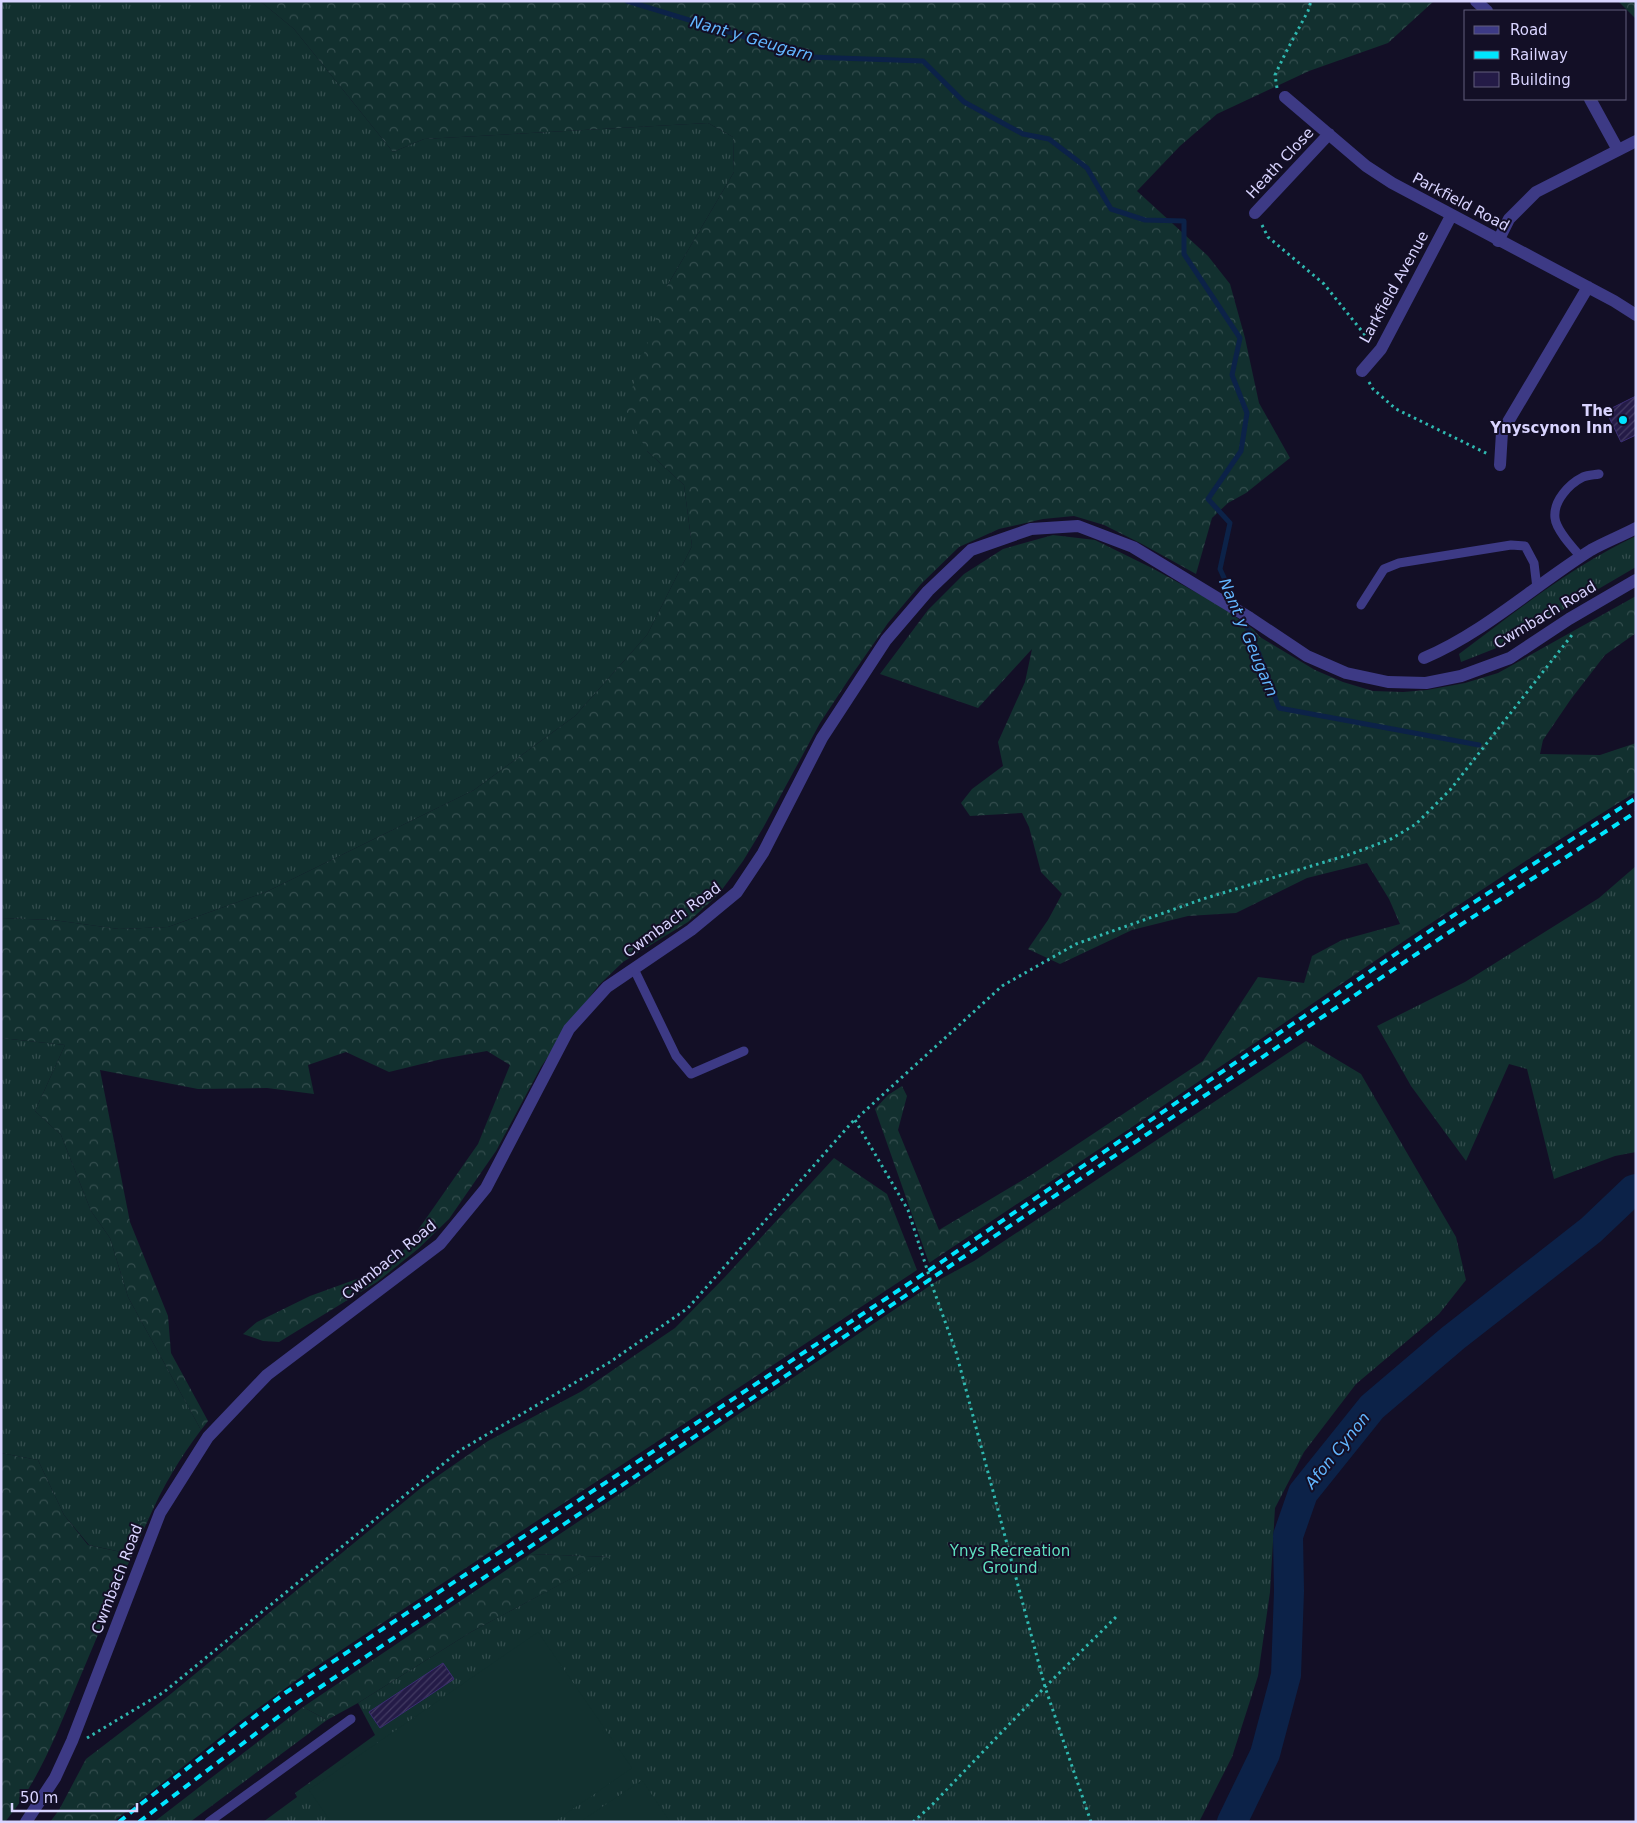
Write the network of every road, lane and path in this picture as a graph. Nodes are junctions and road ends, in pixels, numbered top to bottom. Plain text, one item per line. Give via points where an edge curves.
1 (1311, 1) edge
2 (1476, 1) edge
3 (1486, 10) edge
4 (1285, 97) joint
5 (1591, 100) edge
6 (1329, 134) junction
7 (1636, 141) edge
8 (1618, 150) junction
9 (1256, 214) joint
10 (1451, 216) junction
11 (1498, 241) junction
12 (1588, 287) junction
13 (1636, 315) edge
14 (1379, 351) junction
15 (1362, 372) joint
16 (1496, 460) joint
17 (1599, 474) dead end
18 (1636, 528) edge
19 (1581, 557) junction
20 (1636, 580) edge
21 (1537, 588) junction
22 (1361, 605) dead end
23 (1569, 619) junction
24 (1424, 658) dead end
25 (634, 969) junction
26 (744, 1051) dead end
27 (855, 1120) junction
28 (1117, 1616) dead end
29 (1045, 1687) junction
30 (351, 1719) dead end
31 (72, 1741) junction
32 (26, 1822) edge
33 (209, 1822) edge
34 (913, 1822) edge
35 (1091, 1822) edge

1 - 4 path via 1275,75 1277,88
2 - 3 street
4 - 6 street, Parkfield Road
5 - 8 street
6 - 9 street, Heath Close
6 - 10 street, Parkfield Road via 1366,166
7 - 8 street
8 - 11 street via 1536,192 1509,220
9 - 14 path via 1268,237 1324,284
10 - 11 street, Parkfield Road
10 - 14 street, Larkfield Avenue
11 - 12 street, Parkfield Road
12 - 13 street, Parkfield Road
12 - 16 street via 1502,432
14 - 15 street, Larkfield Avenue
15 - 16 path via 1373,389 1396,409
17 - 19 lane via 1583,477 1562,494 1557,505 1555,518
18 - 19 street, Cwmbach Road
19 - 21 street, Cwmbach Road
20 - 23 street, Cwmbach Road
21 - 22 lane via 1534,563 1524,546 1512,545 1398,563 1384,569
21 - 24 street, Cwmbach Road via 1443,650
23 - 25 street, Cwmbach Road via 1510,658 1461,676 1426,683 1388,682 1346,673 1307,656 1133,547 1078,526 1031,529 971,550 928,591 886,640 822,738 763,853 737,892 691,930
23 - 27 path via 1576,631 1450,790 1416,824 1391,839 1351,854 1202,899 1076,944 1002,986
25 - 26 lane via 676,1056 691,1074
25 - 31 street, Cwmbach Road via 607,987 569,1029 486,1188 440,1244 267,1375 208,1437 160,1513
27 - 29 path via 908,1210 956,1352
27 - 31 path via 688,1308 610,1362 459,1451 164,1692 90,1738
28 - 29 path
29 - 34 path
29 - 35 path
30 - 33 lane
31 - 32 street, Cwmbach Road via 55,1778

